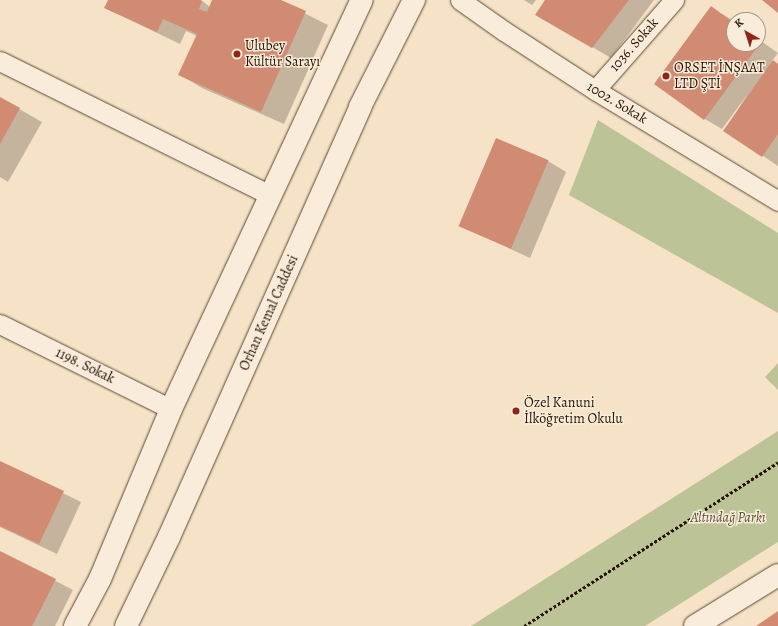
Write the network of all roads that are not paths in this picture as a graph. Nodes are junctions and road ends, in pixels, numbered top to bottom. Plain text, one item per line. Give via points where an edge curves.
1 (362, 0) edge
2 (414, 0) edge
3 (460, 0) edge
4 (674, 0) edge
5 (0, 61) edge
6 (595, 90) junction
7 (270, 195) junction
8 (778, 201) edge
9 (0, 324) edge
10 (171, 408) junction
11 (778, 575) edge
12 (130, 624) edge
13 (75, 626) edge
14 (695, 626) edge

1 - 7 main road
2 - 12 main road, Orhan Kemal Caddesi via 360,107
3 - 6 street, 1002. Sokak via 504,32
4 - 6 street, 1036. Sokak
5 - 7 street
6 - 8 street, 1002. Sokak
7 - 10 main road
9 - 10 street, 1198. Sokak
10 - 13 main road via 100,580
11 - 14 main road

